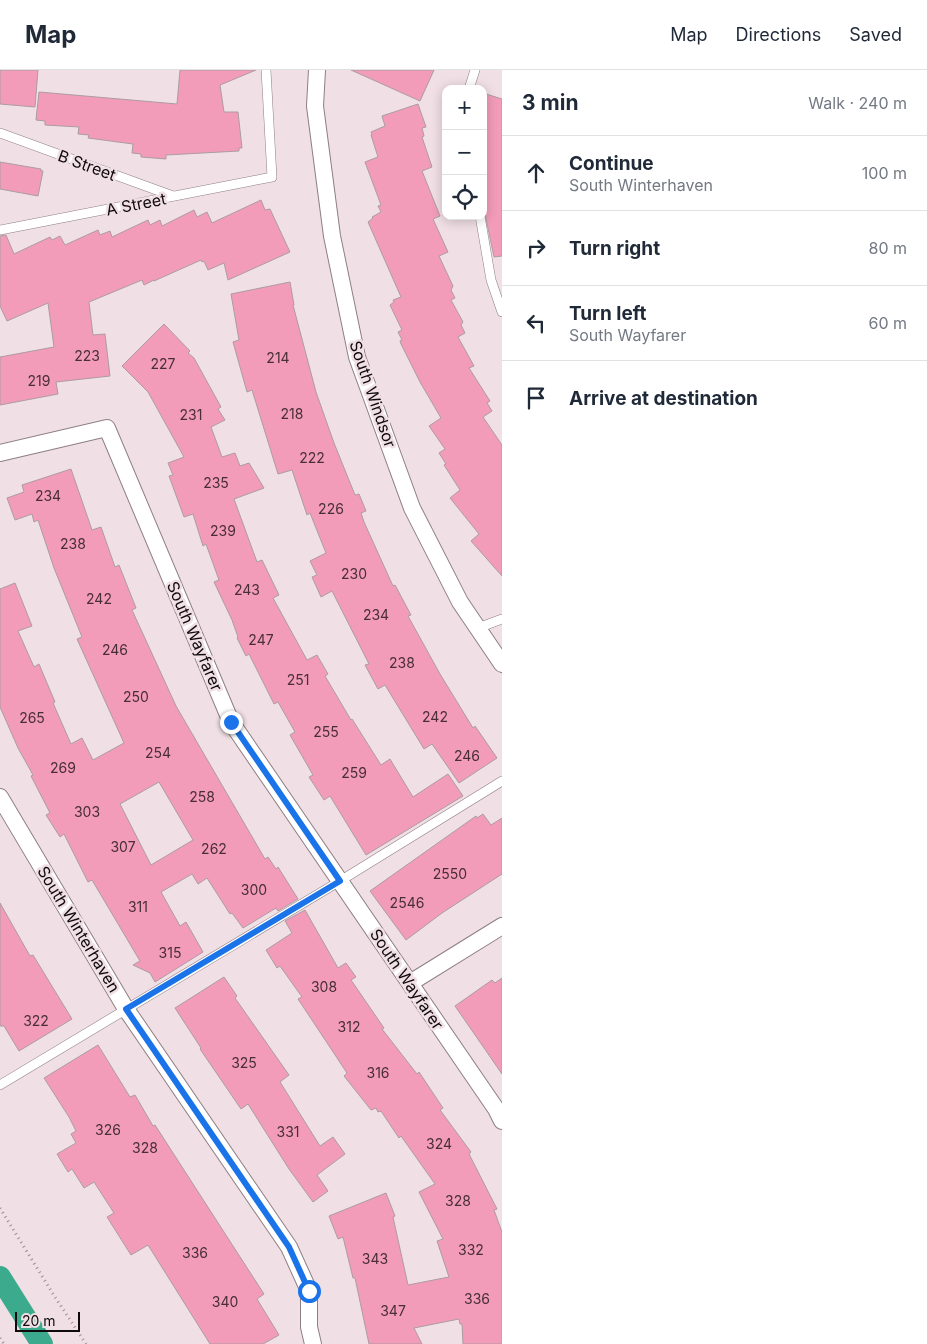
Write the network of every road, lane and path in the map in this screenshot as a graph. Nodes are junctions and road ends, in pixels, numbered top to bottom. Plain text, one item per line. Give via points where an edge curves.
1 (266, 70) edge
2 (317, 70) edge
3 (475, 70) edge
4 (470, 85) edge
5 (0, 133) edge
6 (174, 196) junction
7 (481, 220) edge
8 (0, 230) edge
9 (502, 312) edge
10 (0, 453) edge
11 (502, 619) edge
12 (478, 628) junction
13 (502, 664) edge
14 (502, 781) edge
15 (0, 797) edge
16 (340, 881) junction
17 (502, 926) edge
18 (410, 983) junction
19 (126, 1009) junction
20 (0, 1085) edge
21 (502, 1120) edge
22 (0, 1208) edge
23 (0, 1338) edge
24 (4, 1344) edge
25 (86, 1344) edge
26 (313, 1344) edge

1 - 6 lane, A Street via 272,177
2 - 12 street, South Windsor via 316,106 332,236 357,356 412,508 460,602
3 - 4 lane
5 - 6 lane, B Street
6 - 8 lane, A Street
7 - 9 lane via 491,280
10 - 16 street, South Wayfarer via 107,428 231,722
11 - 12 lane
12 - 13 street, South Windsor
14 - 16 lane
15 - 19 street, South Winterhaven
16 - 18 street, South Wayfarer
16 - 19 lane
17 - 18 street
18 - 21 street, South Wayfarer
19 - 20 lane
19 - 26 street, South Winterhaven via 289,1247 309,1291 309,1327
22 - 25 path
23 - 24 path

